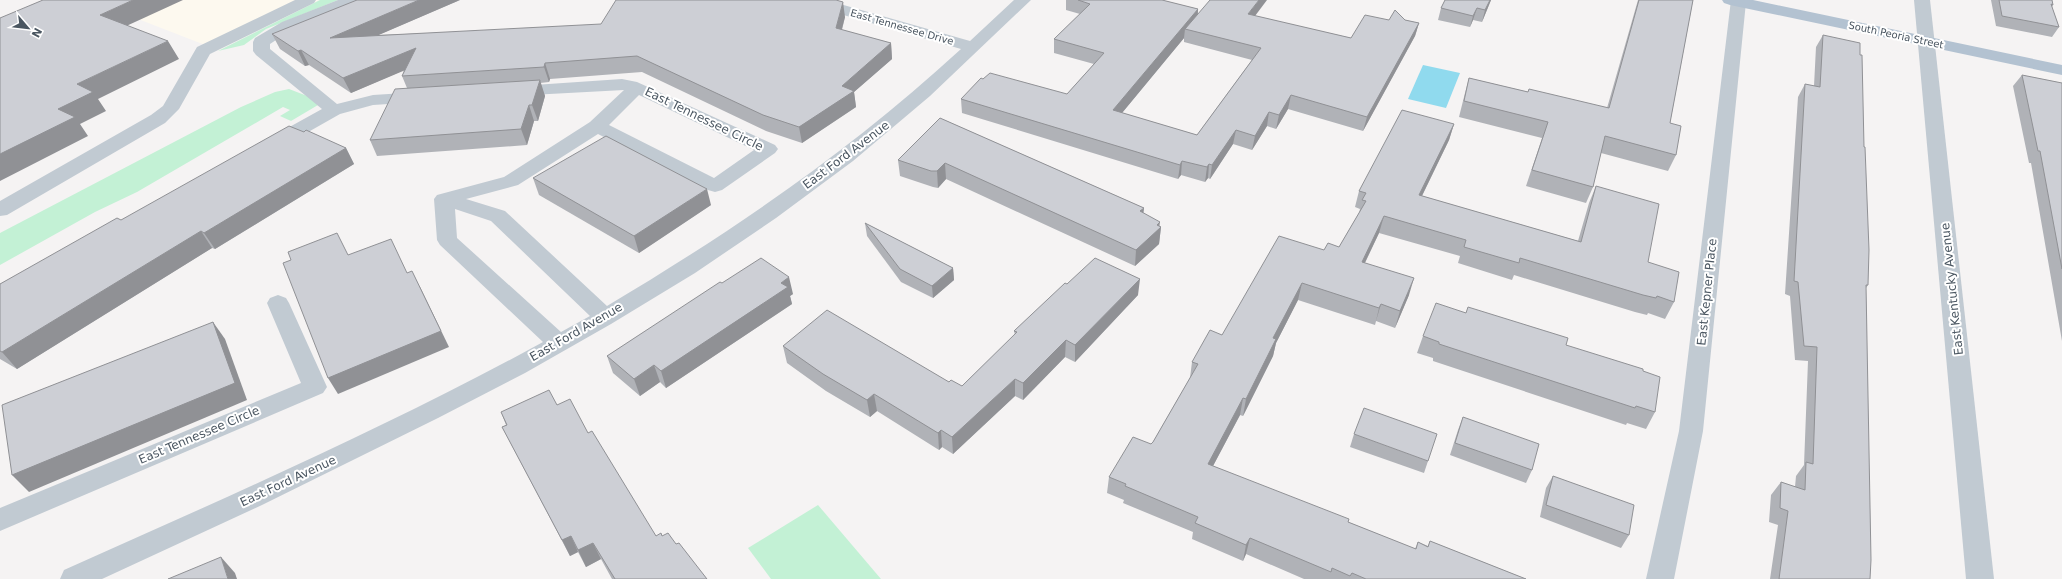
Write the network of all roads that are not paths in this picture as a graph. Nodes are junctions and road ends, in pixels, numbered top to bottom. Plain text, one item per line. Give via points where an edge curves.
1 (308, 0) edge
2 (352, 0) edge
3 (808, 0) edge
4 (1023, 0) edge
5 (1922, 0) edge
6 (1734, 1) edge
7 (1927, 41) junction
8 (973, 47) junction
9 (2062, 70) edge
10 (637, 87) junction
11 (496, 92) edge
12 (433, 96) edge
13 (334, 110) junction
14 (597, 126) junction
15 (257, 152) edge
16 (444, 198) junction
17 (0, 210) edge
18 (278, 303) dead end
19 (605, 317) junction
20 (559, 342) junction
21 (0, 520) edge
22 (74, 579) edge
23 (1660, 579) edge
24 (1980, 579) edge

1 - 17 street via 203,51 170,109 158,119
2 - 13 street via 288,25 261,42 262,51
3 - 8 street, East Tennessee Drive
4 - 8 street, East Ford Avenue
5 - 7 street, East Kentucky Avenue
6 - 7 main road, South Peoria Street
6 - 23 street, East Kepner Place via 1691,431
7 - 9 main road, South Peoria Street
7 - 24 street, East Kentucky Avenue
8 - 19 street, East Ford Avenue via 845,158 768,214
10 - 11 street, East Tennessee Circle via 622,84
10 - 14 street, East Tennessee Circle
10 - 14 street, East Tennessee Circle via 768,149 715,186
12 - 13 street via 373,100
13 - 15 street
14 - 16 street, East Tennessee Circle via 511,180
16 - 19 street via 498,216
16 - 20 street via 447,240
18 - 21 street, East Tennessee Circle via 315,387
19 - 20 street, East Ford Avenue
20 - 22 street, East Ford Avenue via 465,394 340,457

